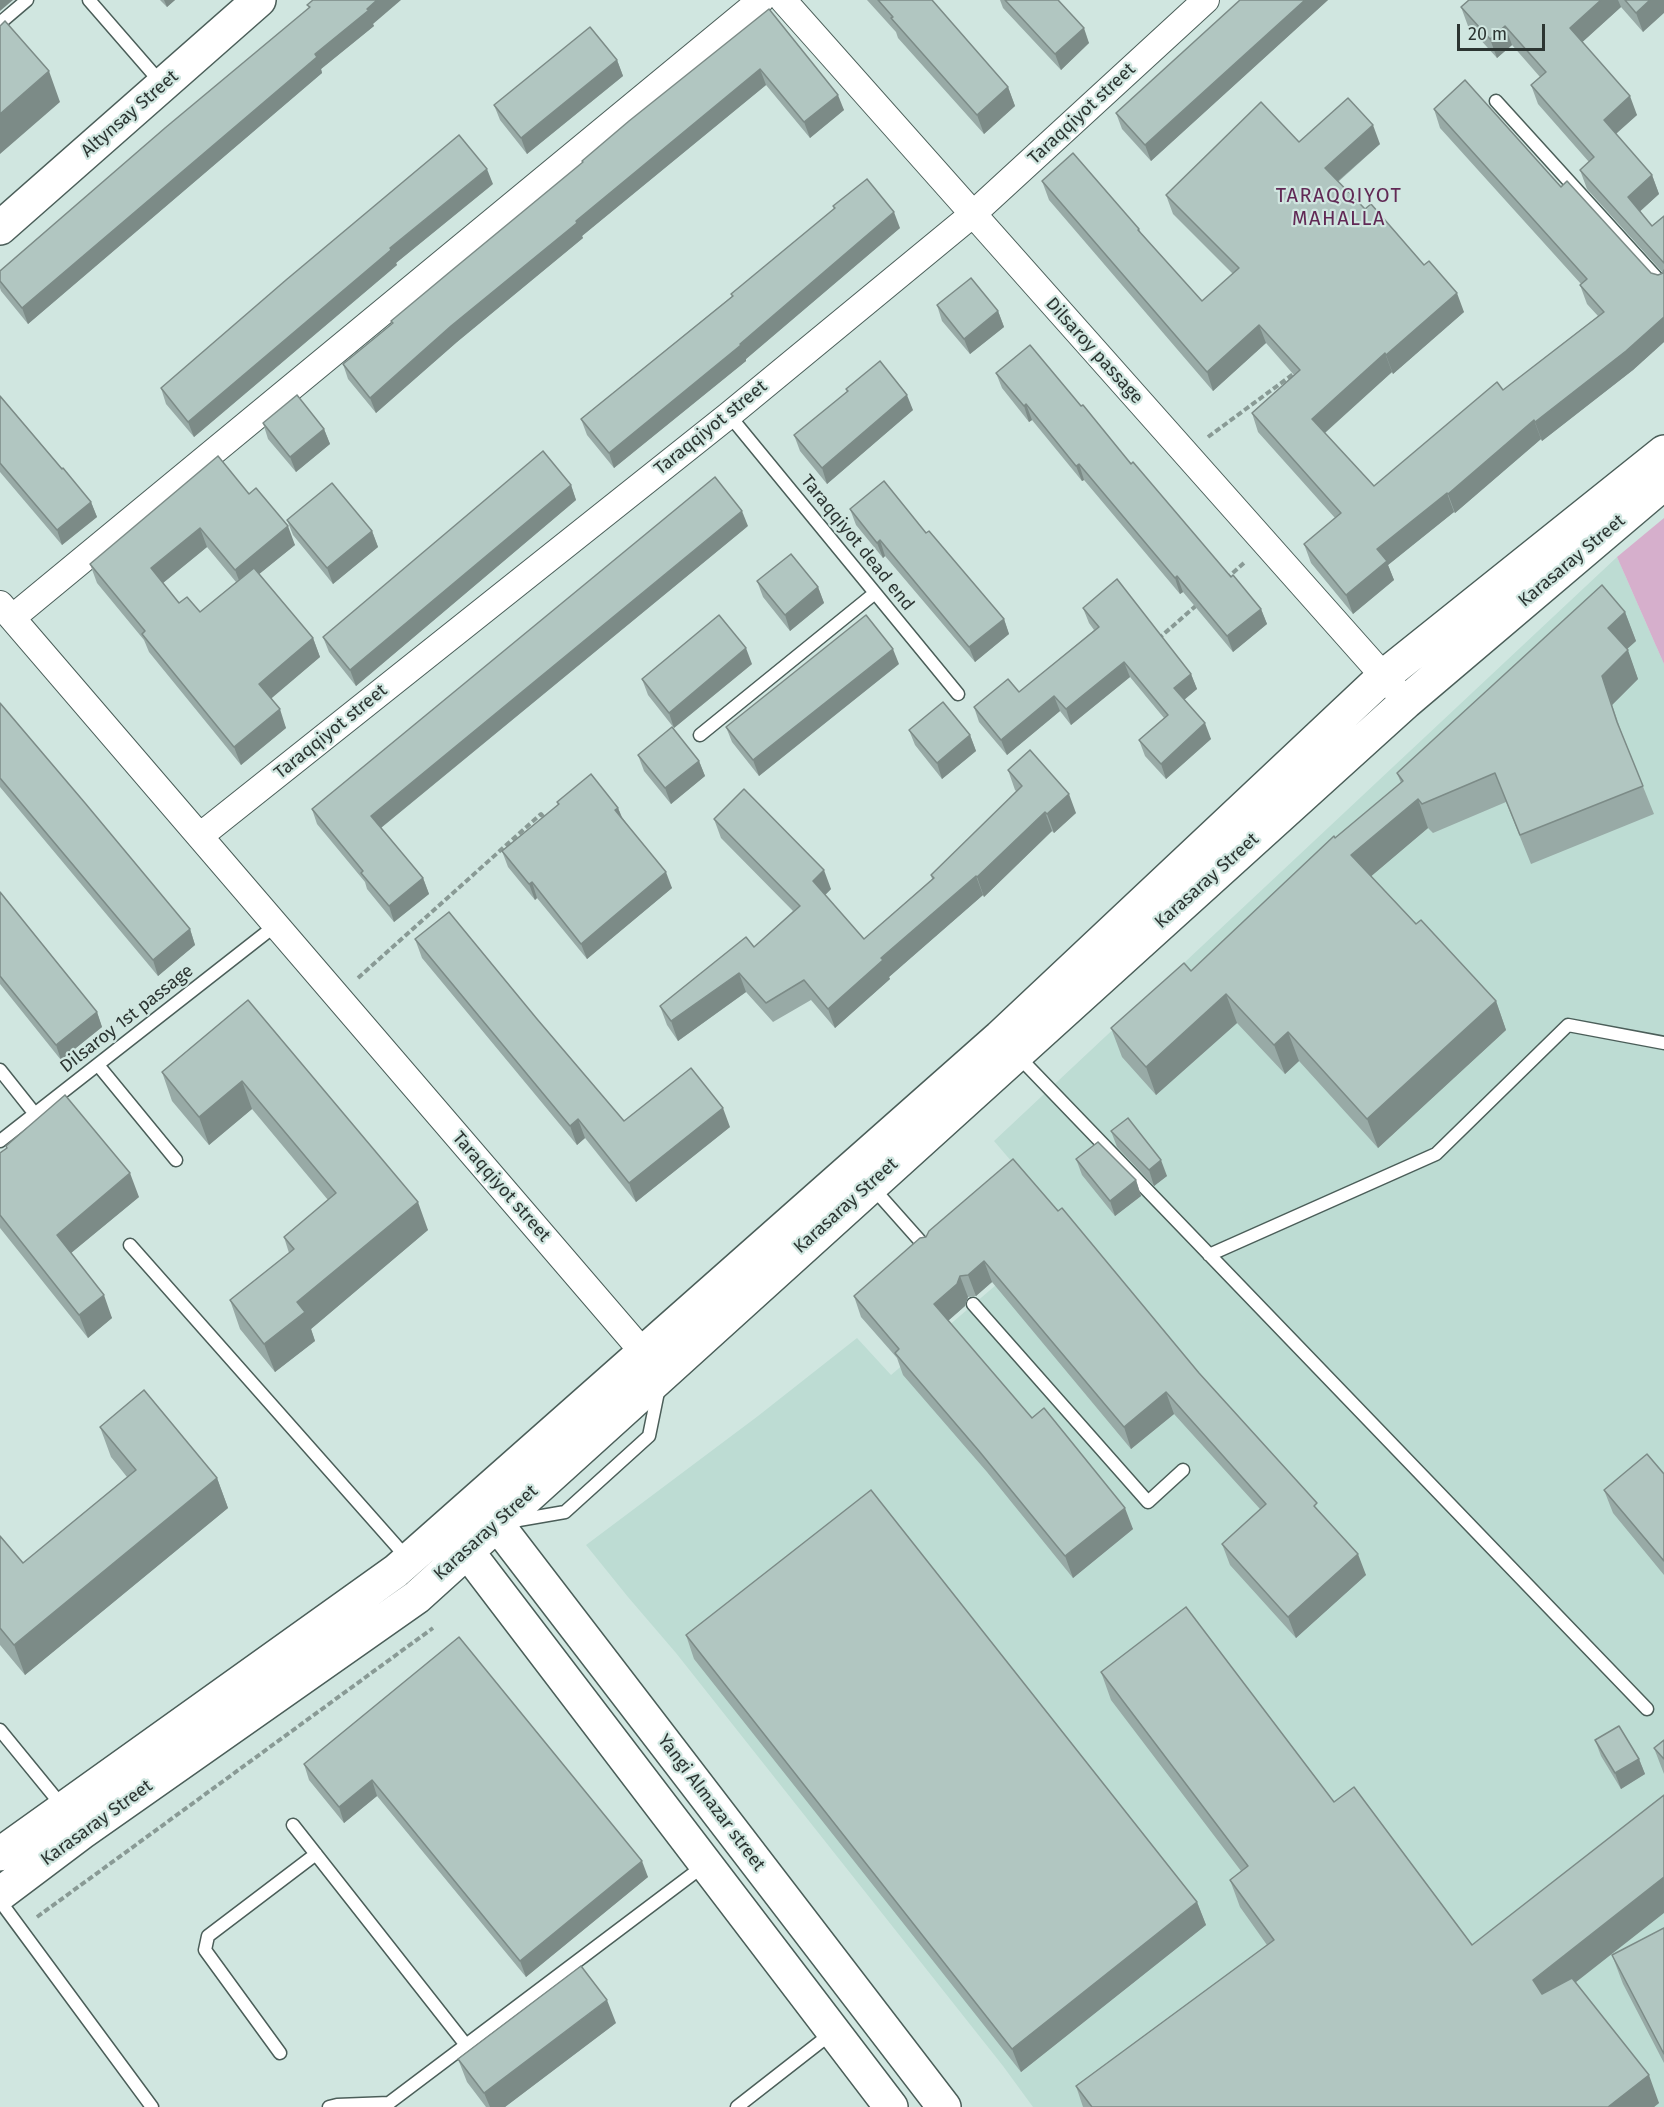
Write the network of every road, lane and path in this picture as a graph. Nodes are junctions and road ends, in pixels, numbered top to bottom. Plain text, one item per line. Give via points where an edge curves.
1 (27, 0) edge
2 (89, 0) edge
3 (259, 0) edge
4 (761, 0) edge
5 (783, 0) edge
6 (1206, 0) edge
7 (0, 23) edge
8 (163, 85) junction
9 (1496, 101) dead end
10 (973, 214) junction
11 (0, 228) edge
12 (1664, 286) edge
13 (1298, 370) edge
14 (729, 415) junction
15 (1664, 452) edge
16 (1185, 453) junction
17 (1664, 483) edge
18 (1265, 544) junction
19 (1222, 582) edge
20 (875, 593) junction
21 (1205, 597) edge
22 (6, 611) edge
23 (1153, 643) edge
24 (1384, 676) junction
25 (958, 694) dead end
26 (1406, 702) junction
27 (700, 735) dead end
28 (548, 822) edge
29 (200, 836) junction
30 (276, 926) junction
31 (337, 997) junction
32 (1664, 1043) edge
33 (1007, 1045) junction
34 (98, 1065) junction
35 (0, 1070) edge
36 (35, 1114) junction
37 (0, 1141) edge
38 (176, 1160) dead end
39 (870, 1185) junction
40 (130, 1245) dead end
41 (929, 1252) edge
42 (1209, 1255) junction
43 (973, 1304) dead end
44 (652, 1363) junction
45 (1183, 1470) dead end
46 (487, 1512) junction
47 (448, 1526) junction
48 (467, 1551) junction
49 (409, 1560) junction
50 (439, 1623) dead end
51 (1647, 1709) dead end
52 (0, 1730) edge
53 (63, 1808) junction
54 (293, 1825) dead end
55 (0, 1854) edge
56 (316, 1854) junction
57 (707, 1864) junction
58 (0, 1894) edge
59 (0, 1901) edge
60 (29, 1923) dead end
61 (834, 2031) junction
62 (466, 2045) junction
63 (280, 2054) dead end
64 (152, 2107) edge
65 (328, 2107) edge
66 (737, 2107) edge
67 (891, 2107) edge
68 (944, 2107) edge

1 - 7 lane
2 - 8 lane
3 - 8 main road, Altynsay Street
4 - 22 street, Taraqqiyot street
5 - 10 street, Dilsaroy passage
6 - 10 street, Taraqqiyot street
8 - 11 main road, Altynsay Street
9 - 12 lane
10 - 14 street, Taraqqiyot street
10 - 16 street, Dilsaroy passage
13 - 16 path
14 - 20 lane, Taraqqiyot dead end
14 - 29 street, Taraqqiyot street
15 - 24 main road, Karasaray Street
16 - 18 street, Dilsaroy passage
17 - 26 main road, Karasaray Street
18 - 19 path
18 - 24 street, Dilsaroy passage
20 - 25 lane, Taraqqiyot dead end
20 - 27 lane
21 - 23 path
22 - 29 street, Taraqqiyot street
24 - 26 street, Dilsaroy passage
24 - 33 main road, Karasaray Street
26 - 33 main road, Karasaray Street
28 - 31 path via 541,814
29 - 30 street, Taraqqiyot street
30 - 31 street, Taraqqiyot street
30 - 34 lane, Dilsaroy 1st passage
31 - 44 street, Taraqqiyot street
32 - 42 lane via 1568,1025 1436,1154
33 - 39 main road, Karasaray Street
33 - 42 lane
33 - 44 main road, Karasaray Street
34 - 36 lane, Dilsaroy 1st passage
34 - 38 lane
35 - 36 lane
36 - 37 lane, Dilsaroy 1st passage
39 - 41 lane
39 - 44 main road, Karasaray Street
40 - 49 lane
42 - 51 lane
43 - 45 lane via 1148,1502
44 - 46 main road, Karasaray Street
46 - 47 main road, Karasaray Street
46 - 48 main road, Karasaray Street
46 - 68 main road, Yangi Almazar street
47 - 48 main road
47 - 49 main road, Karasaray Street
48 - 57 main road
48 - 58 main road, Karasaray Street via 417,1597
49 - 53 main road, Karasaray Street
50 - 60 path
52 - 53 lane
53 - 55 main road, Karasaray Street
54 - 56 lane
56 - 62 lane
56 - 63 lane via 208,1936 205,1950
57 - 61 main road
57 - 62 lane
59 - 64 lane
61 - 66 lane
61 - 67 main road
62 - 65 lane via 389,2103

